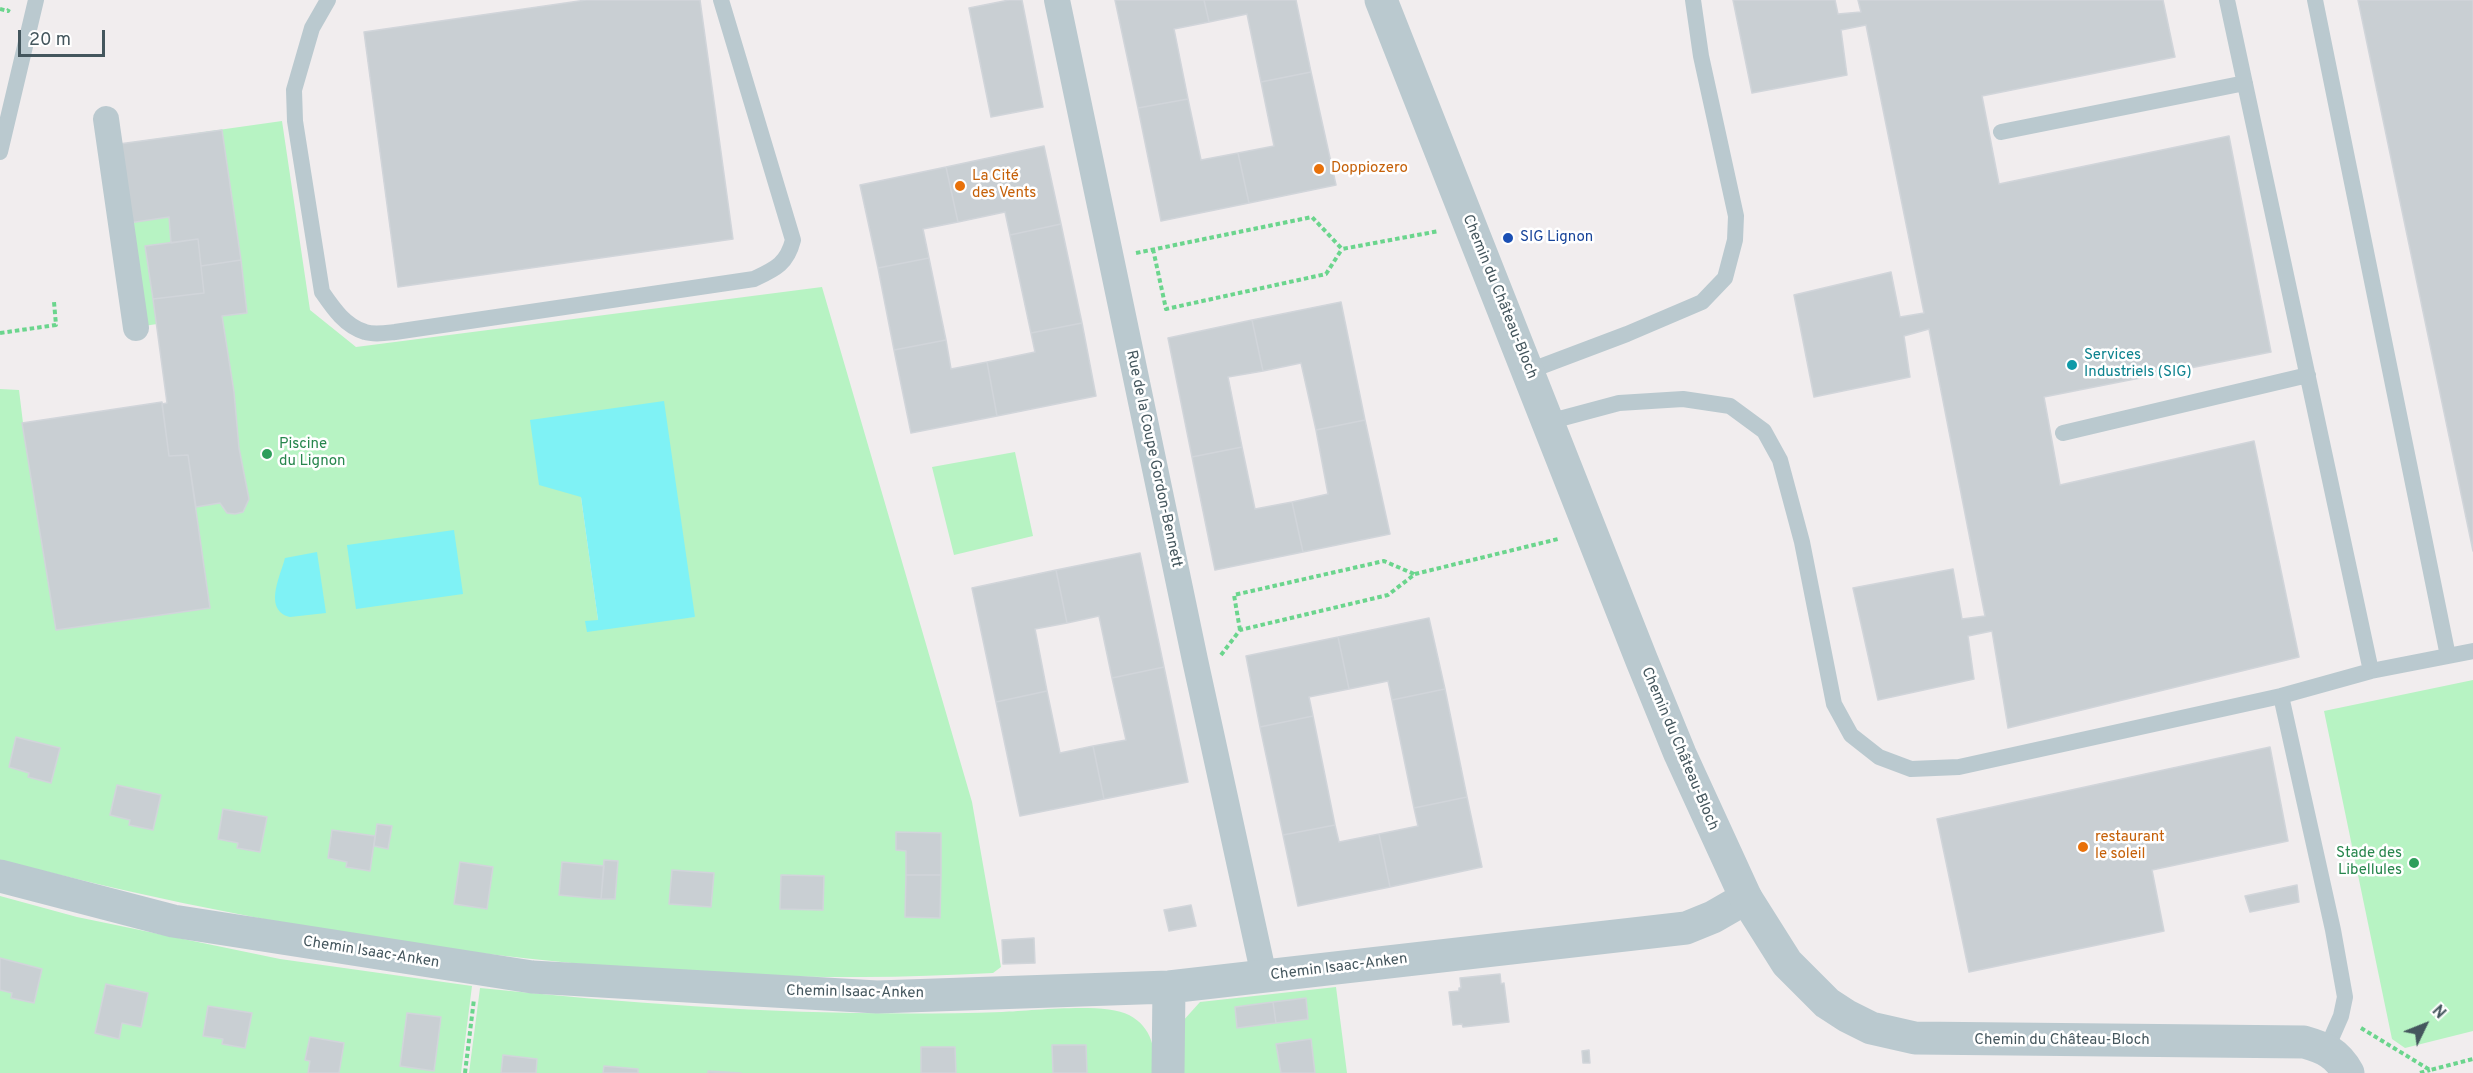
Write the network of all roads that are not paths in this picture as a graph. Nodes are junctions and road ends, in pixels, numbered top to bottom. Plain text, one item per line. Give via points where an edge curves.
1 (36, 0) edge
2 (328, 0) edge
3 (722, 0) edge
4 (1057, 0) edge
5 (1381, 0) edge
6 (1693, 0) edge
7 (2227, 0) edge
8 (2314, 0) edge
9 (2245, 83) junction
10 (106, 119) dead end
11 (2001, 132) dead end
12 (0, 152) edge
13 (136, 328) dead end
14 (1528, 371) junction
15 (2308, 375) junction
16 (1548, 422) junction
17 (2063, 433) dead end
18 (2473, 651) edge
19 (2448, 656) junction
20 (2372, 671) junction
21 (2281, 696) junction
22 (0, 876) edge
23 (1746, 898) junction
24 (1264, 976) junction
25 (1169, 987) junction
26 (2327, 1048) junction
27 (1168, 1073) edge
28 (2348, 1073) edge

1 - 12 lane
2 - 3 lane via 312,28 294,90 295,121 322,292 336,313 366,333 395,332 754,279 775,269 789,255 793,240
4 - 24 street, Rue de la Coupe Gordon-Bennett
5 - 14 street, Chemin du Château-Bloch
6 - 14 lane via 1701,56 1736,216 1735,240 1725,278 1702,302
7 - 9 lane
8 - 19 lane
9 - 11 lane
9 - 15 lane
10 - 13 street
14 - 16 street, Chemin du Château-Bloch
15 - 17 lane
15 - 20 lane
16 - 21 lane via 1619,403 1683,399 1730,406 1764,431 1780,460 1802,542 1834,704 1851,735 1879,757 1911,769 1959,767
16 - 23 street, Chemin du Château-Bloch via 1680,754
18 - 19 lane
19 - 20 lane
20 - 21 lane
21 - 26 lane via 2345,997
22 - 25 street, Chemin Isaac-Anken via 173,921 532,977 877,997
23 - 24 street, Chemin Isaac-Anken via 1686,928
23 - 26 street, Chemin du Château-Bloch via 1787,963 1808,986 1847,1016 1895,1035 1940,1040 2304,1042
24 - 25 street, Chemin Isaac-Anken
25 - 27 street
26 - 28 street via 2341,1060

